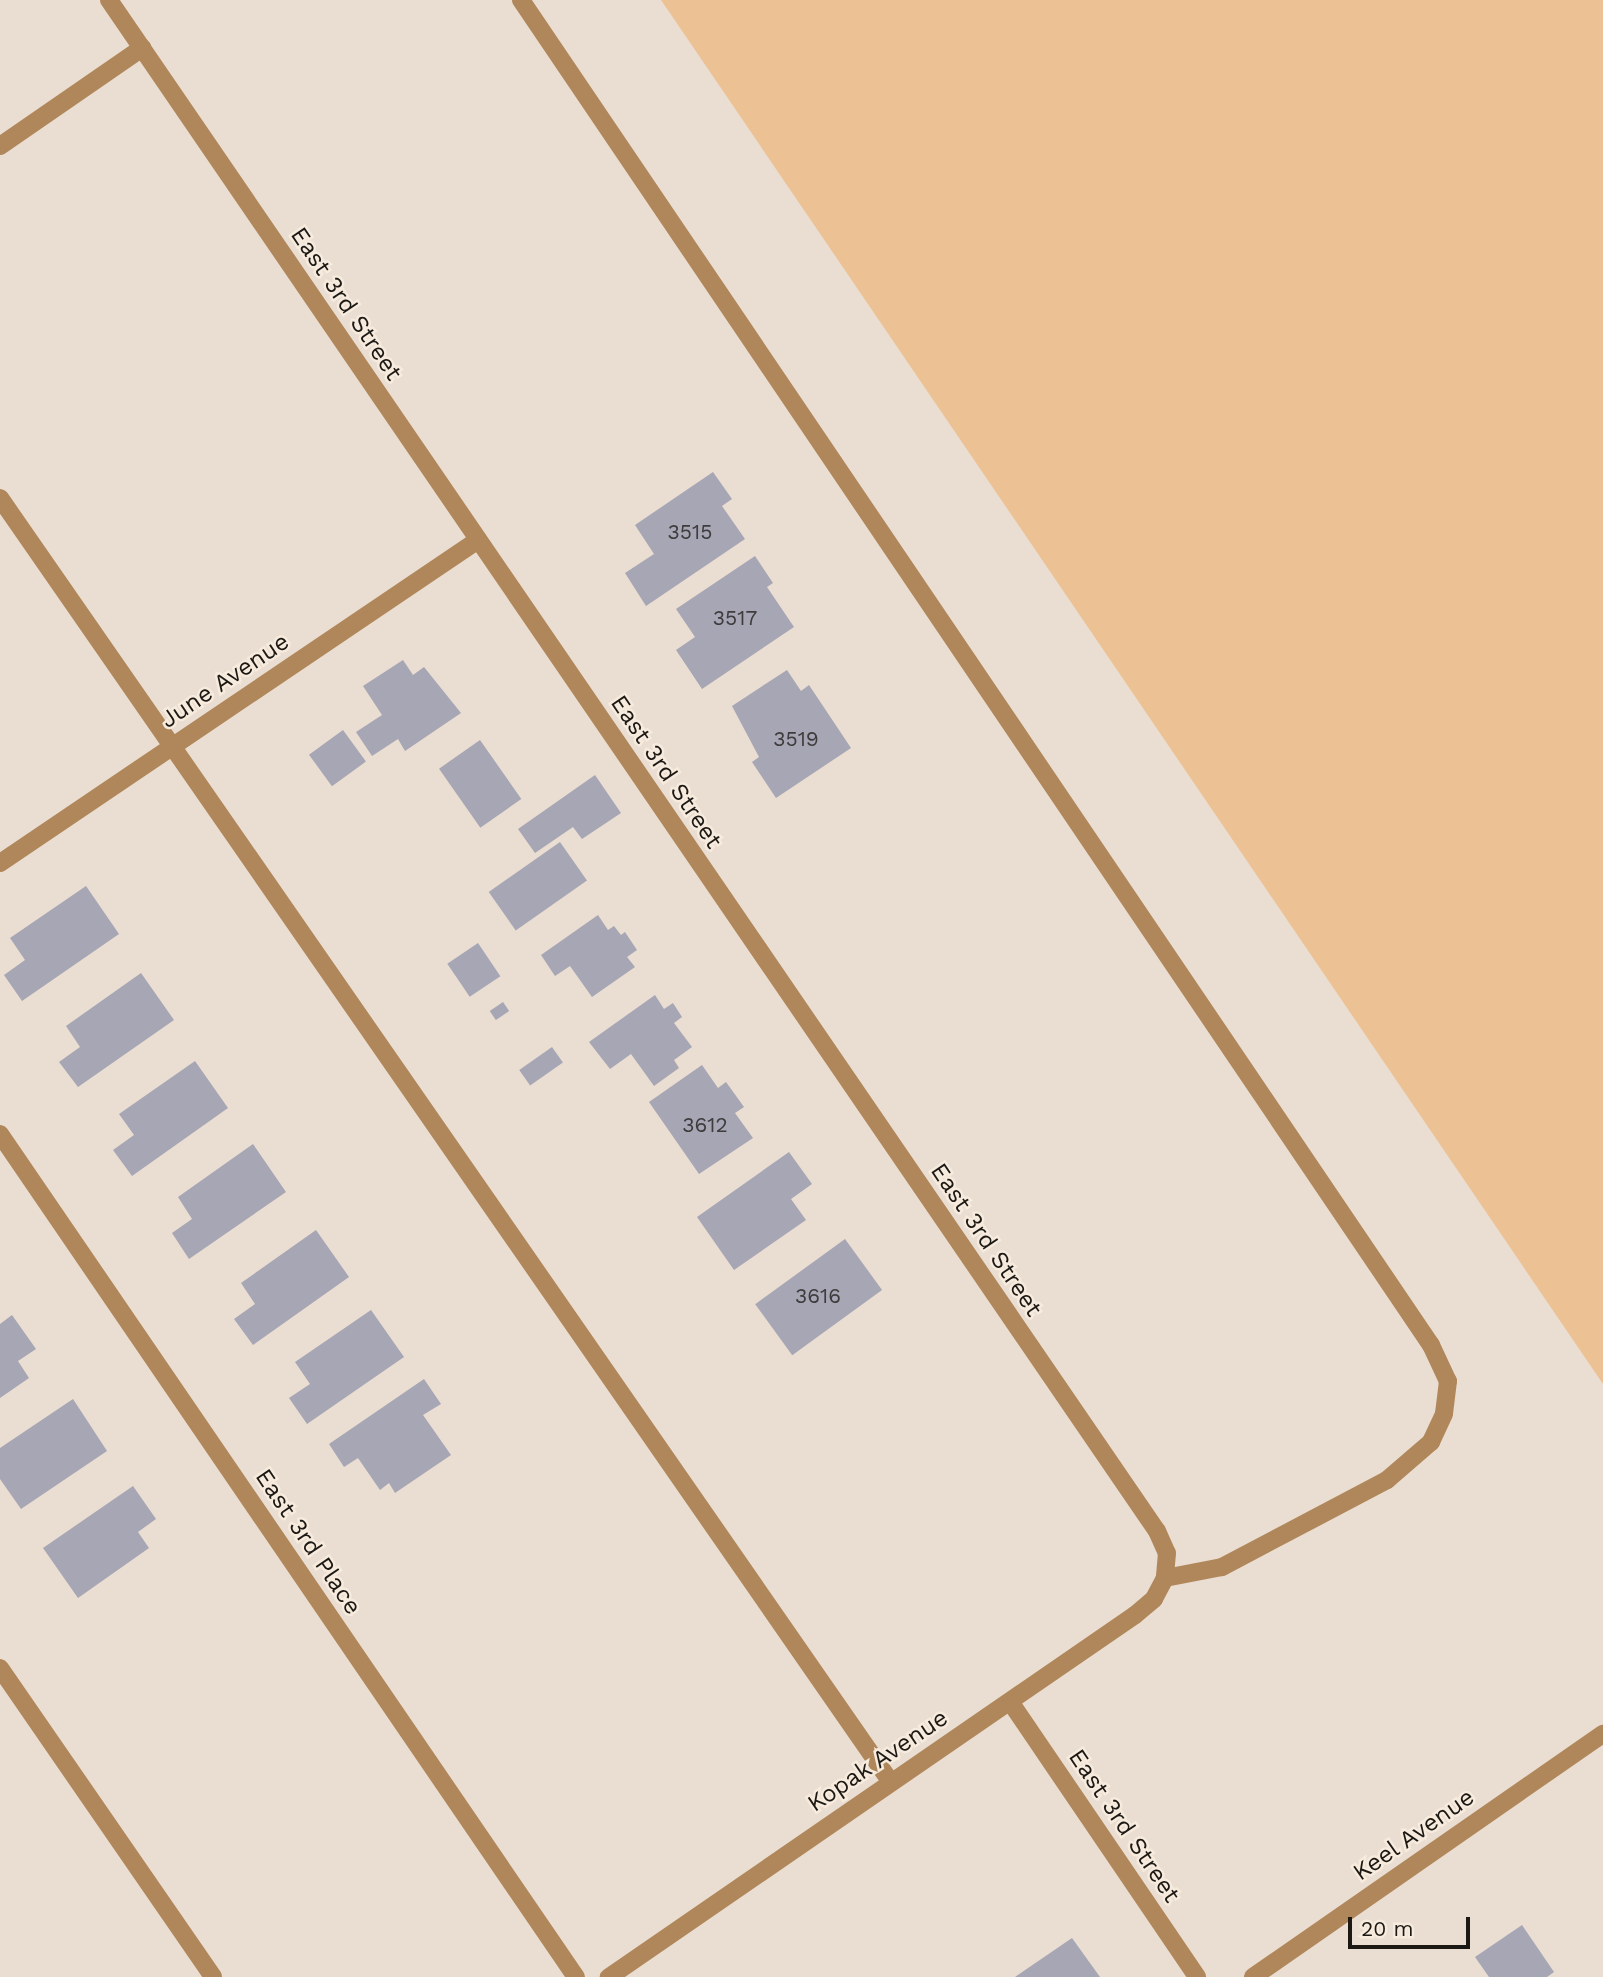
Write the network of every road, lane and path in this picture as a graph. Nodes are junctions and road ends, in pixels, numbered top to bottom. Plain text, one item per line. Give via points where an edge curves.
1 (109, 0) edge
2 (521, 0) edge
3 (142, 48) junction
4 (0, 146) edge
5 (0, 498) edge
6 (478, 540) junction
7 (172, 747) junction
8 (0, 863) edge
9 (0, 1134) edge
10 (1166, 1578) junction
11 (0, 1668) edge
12 (1011, 1703) junction
13 (1603, 1734) edge
14 (890, 1781) junction
15 (213, 1977) edge
16 (576, 1977) edge
17 (609, 1977) edge
18 (1197, 1977) edge
19 (1253, 1977) edge

1 - 3 street, East 3rd Street
2 - 10 street via 1431,1345 1448,1381 1444,1414 1431,1442 1387,1480 1222,1567
3 - 4 street
3 - 6 street, East 3rd Street
5 - 7 street
6 - 7 street, June Avenue
6 - 10 street, East 3rd Street via 1157,1531 1167,1553
7 - 8 street, June Avenue
7 - 14 street
9 - 16 street, East 3rd Place
10 - 12 street, Kopak Avenue via 1153,1599 1135,1615
11 - 15 street
12 - 14 street, Kopak Avenue
12 - 18 street, East 3rd Street
13 - 19 street, Keel Avenue
14 - 17 street, Kopak Avenue

